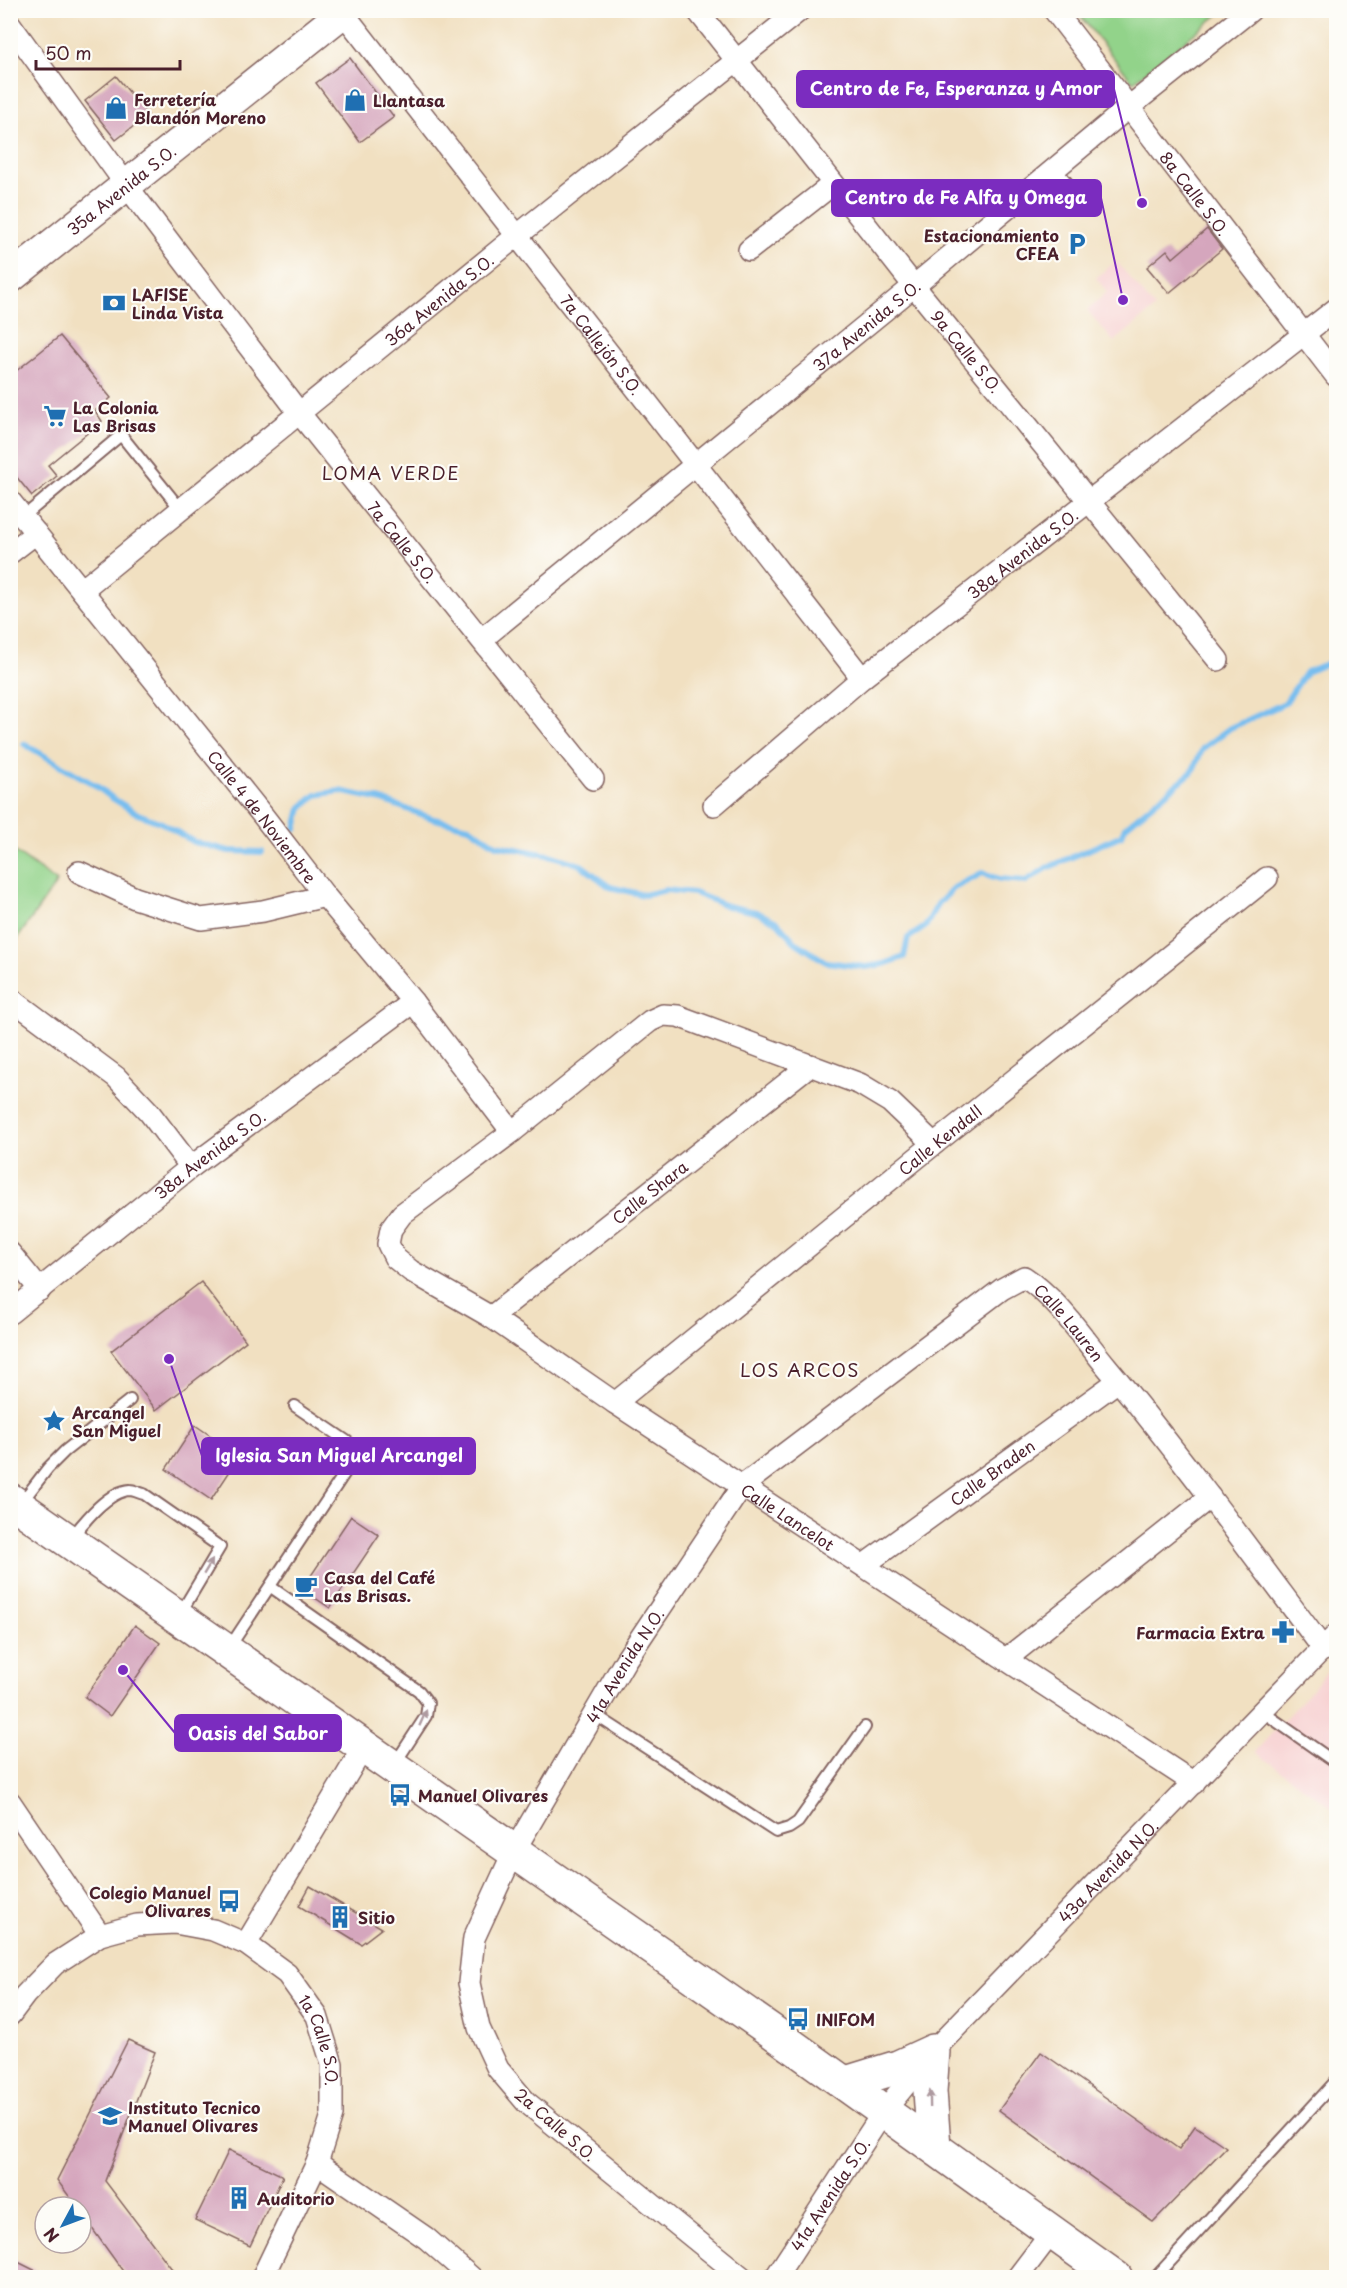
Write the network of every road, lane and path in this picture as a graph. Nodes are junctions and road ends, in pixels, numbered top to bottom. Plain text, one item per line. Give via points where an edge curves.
1 (697, 10) edge
2 (800, 10) edge
3 (1054, 10) edge
4 (1251, 10) edge
5 (343, 11) edge
6 (10, 24) edge
7 (736, 61) junction
8 (1129, 106) junction
9 (1055, 168) junction
10 (833, 184) junction
11 (127, 186) junction
12 (1073, 190) dead end
13 (518, 236) junction
14 (749, 250) dead end
15 (10, 278) edge
16 (914, 286) junction
17 (1336, 309) edge
18 (1304, 334) junction
19 (1336, 376) edge
20 (300, 414) junction
21 (696, 465) junction
22 (1090, 500) junction
23 (182, 511) junction
24 (23, 517) edge
25 (10, 553) edge
26 (82, 590) junction
27 (482, 639) junction
28 (1218, 660) dead end
29 (862, 678) junction
30 (593, 779) dead end
31 (714, 805) dead end
32 (79, 872) dead end
33 (1267, 878) dead end
34 (325, 896) junction
35 (10, 998) edge
36 (413, 1002) junction
37 (810, 1065) junction
38 (512, 1132) junction
39 (934, 1144) junction
40 (191, 1167) junction
41 (10, 1253) edge
42 (40, 1290) junction
43 (10, 1313) edge
44 (491, 1317) junction
45 (1118, 1381) junction
46 (130, 1400) dead end
47 (615, 1403) junction
48 (295, 1406) dead end
49 (742, 1486) junction
50 (1210, 1497) junction
51 (15, 1503) edge
52 (69, 1540) junction
53 (864, 1565) junction
54 (271, 1587) junction
55 (178, 1617) junction
56 (1330, 1642) edge
57 (227, 1651) junction
58 (1006, 1659) junction
59 (1263, 1712) junction
60 (594, 1714) junction
61 (865, 1726) dead end
62 (363, 1748) junction
63 (1336, 1763) edge
64 (393, 1768) junction
65 (1194, 1782) junction
66 (10, 1802) edge
67 (514, 1851) junction
68 (100, 1935) junction
69 (246, 1944) junction
70 (10, 2015) edge
71 (933, 2051) junction
72 (1336, 2081) edge
73 (846, 2083) junction
74 (884, 2111) junction
75 (934, 2148) junction
76 (317, 2163) junction
77 (1052, 2232) junction
78 (262, 2277) edge
79 (472, 2277) edge
80 (743, 2277) edge
81 (775, 2277) edge
82 (1017, 2277) edge
83 (1116, 2277) edge
84 (1155, 2277) edge

1 - 7 street, 9a Calle S.O.
2 - 7 street, 36a Avenida S.O.
3 - 8 street, 8a Calle S.O.
4 - 8 street, 37a Avenida S.O.
5 - 11 main road, 35a Avenida S.O.
5 - 13 street, 7a Callejón S.O.
6 - 11 street, 7a Calle S.O.
7 - 10 street, 9a Calle S.O.
7 - 13 street, 36a Avenida S.O.
8 - 9 street, 37a Avenida S.O.
8 - 18 street, 8a Calle S.O.
9 - 12 lane
9 - 16 street, 37a Avenida S.O.
10 - 14 street
10 - 16 street, 9a Calle S.O.
11 - 15 main road, 35a Avenida S.O.
11 - 20 street, 7a Calle S.O.
13 - 20 street, 36a Avenida S.O.
13 - 21 street, 7a Callejón S.O.
16 - 21 street, 37a Avenida S.O.
16 - 22 street, 9a Calle S.O.
17 - 18 street, 38a Avenida S.O.
18 - 19 street, 8a Calle S.O.
18 - 22 street, 38a Avenida S.O.
20 - 23 street, 36a Avenida S.O.
20 - 27 street, 7a Calle S.O.
21 - 27 street, 37a Avenida S.O.
21 - 29 street, 7a Callejón S.O.
22 - 28 street, 9a Calle S.O.
22 - 29 street, 38a Avenida S.O.
23 - 24 lane via 121,435
23 - 26 street, 36a Avenida S.O.
24 - 25 street
24 - 26 street, Calle 4 de Noviembre
26 - 34 street, Calle 4 de Noviembre
27 - 30 street, 7a Calle S.O.
29 - 31 street, 38a Avenida S.O.
32 - 34 street via 135,898 201,919 263,911
33 - 39 street, Calle Kendall
34 - 36 street, Calle 4 de Noviembre
35 - 40 street via 116,1077
36 - 38 street, Calle 4 de Noviembre
36 - 40 street, 38a Avenida S.O.
37 - 38 street via 678,1016 663,1015 650,1021
37 - 39 street via 860,1084 890,1102
37 - 44 street, Calle Shara
38 - 44 street, Calle Lancelot via 402,1214 391,1229 388,1244 395,1258 411,1271
39 - 47 street, Calle Kendall
40 - 42 street, 38a Avenida S.O.
41 - 42 street
42 - 43 street, 38a Avenida S.O.
44 - 47 street, Calle Lancelot
45 - 49 street, Calle Lauren via 1042,1289 1024,1277 1002,1289
45 - 50 street, Calle Lauren
45 - 53 street, Calle Braden
46 - 51 lane via 64,1451
47 - 49 street, Calle Lancelot
48 - 54 lane via 348,1442 355,1450 354,1459
49 - 53 street, Calle Lancelot
49 - 60 street, 41a Avenida N.O.
50 - 56 street, Calle Lauren
50 - 58 street
51 - 52 main road
52 - 55 main road
55 -> 52 lane via 220,1547 144,1494 132,1490 120,1492 104,1503
53 - 58 street, Calle Lancelot
54 - 57 lane
64 -> 54 lane via 426,1716 428,1703 419,1691
55 - 57 main road
56 - 59 street, 43a Avenida N.O.
57 - 62 main road
58 - 65 street, Calle Lancelot
59 - 63 lane
59 - 65 street, 43a Avenida N.O.
60 - 61 lane via 776,1832 798,1822
60 - 67 street, 41a Avenida N.O.
62 - 64 main road
62 - 69 street
64 - 67 main road
65 - 71 street, 43a Avenida N.O.
66 - 68 street
67 - 73 main road
67 - 80 street, 2a Calle S.O. via 474,1938 469,1983 479,2028 498,2069 526,2102
68 - 69 street, 1a Calle S.O. via 137,1925 175,1923 213,1930
68 - 70 street, 1a Calle S.O. via 55,1964
69 - 76 street, 1a Calle S.O. via 287,1974 317,2016 332,2064 332,2115
71 - 73 main road
71 - 74 street, 43a Avenida N.O.
75 -> 71 main road via 930,2091
72 - 84 lane
73 - 74 main road
74 - 75 main road
74 - 81 street, 41a Avenida S.O.
75 - 77 main road
76 - 78 street, 1a Calle S.O.
76 - 79 street via 426,2238
77 - 82 street
77 - 83 main road

